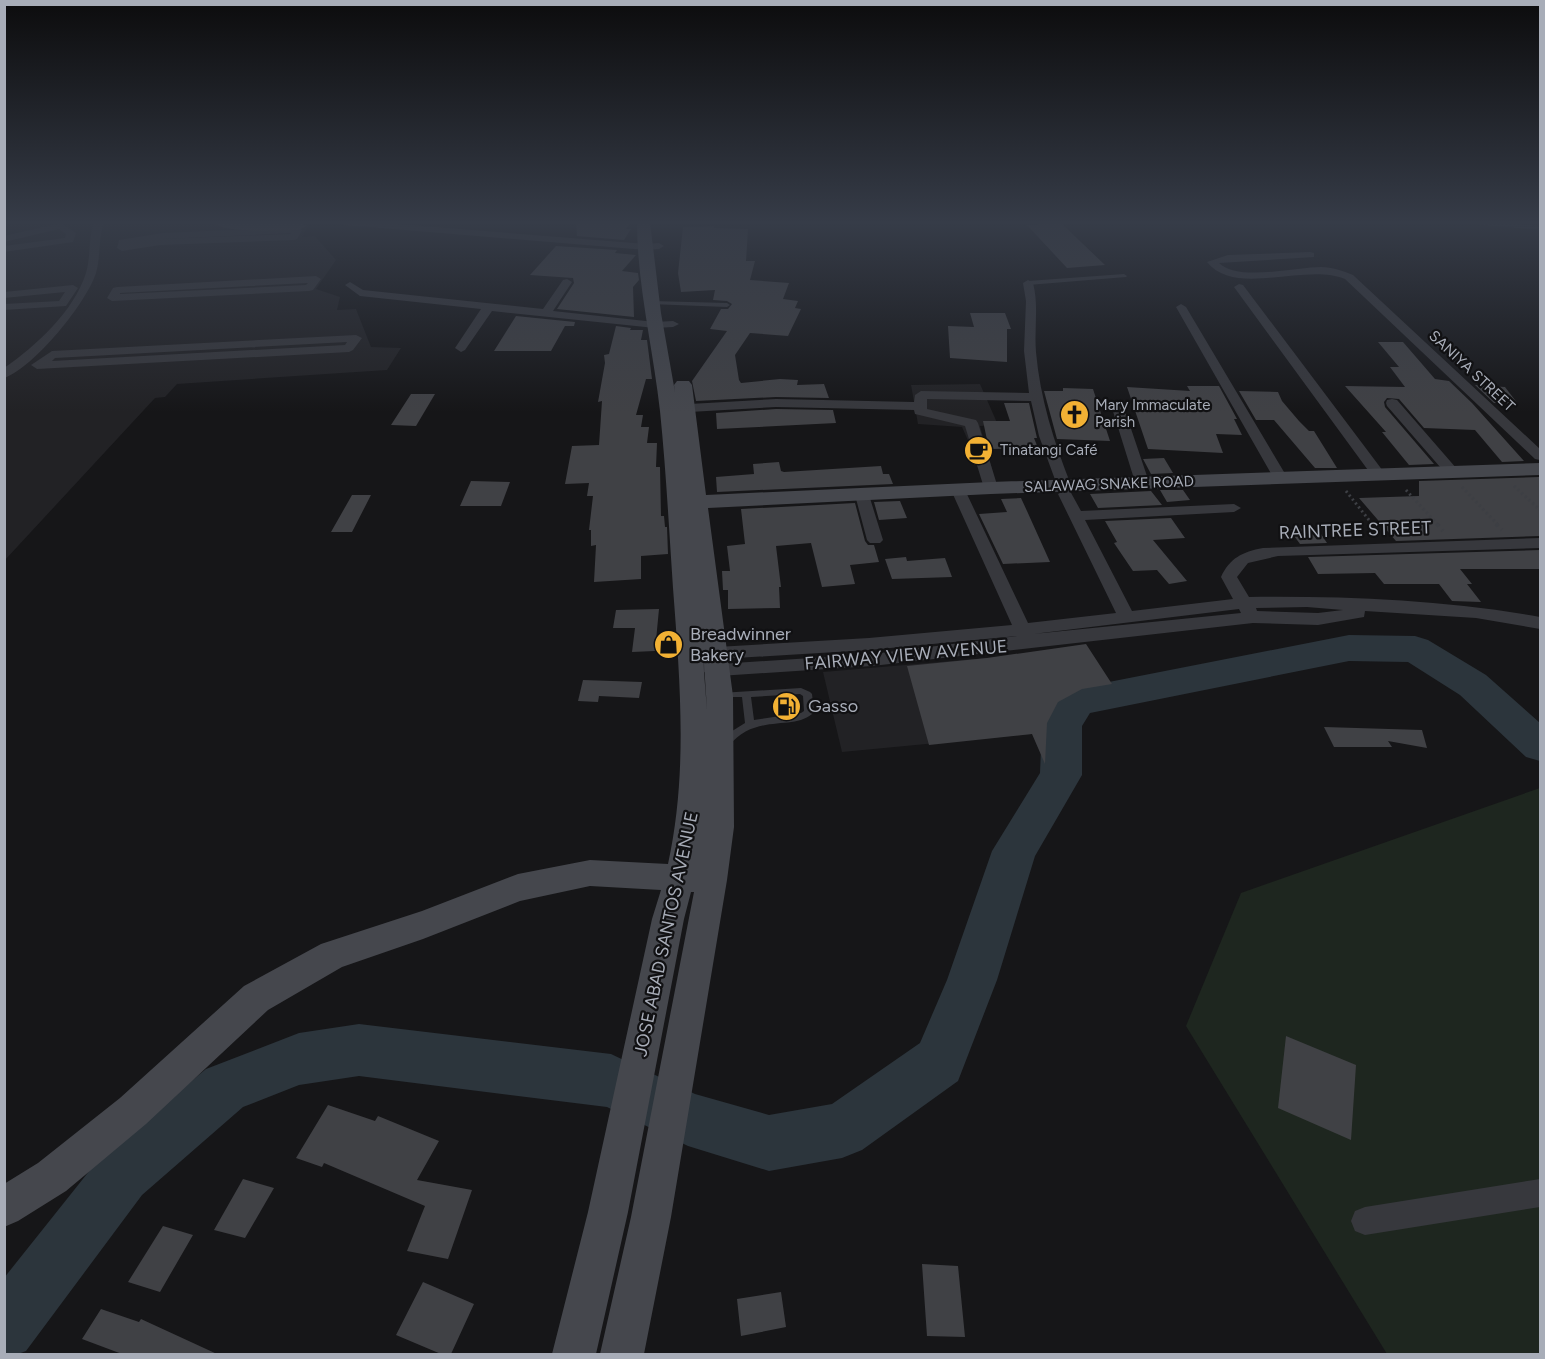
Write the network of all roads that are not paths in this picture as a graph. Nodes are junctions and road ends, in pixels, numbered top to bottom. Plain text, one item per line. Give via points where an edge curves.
1 (94, 285) edge
2 (166, 285) edge
3 (311, 285) edge
4 (350, 285) dead end
5 (565, 285) edge
6 (658, 285) edge
7 (1029, 285) edge
8 (1358, 285) edge
9 (1239, 287) dead end
10 (4, 295) edge
11 (97, 295) junction
12 (660, 303) junction
13 (727, 305) dead end
14 (4, 307) edge
15 (1181, 307) dead end
16 (488, 308) junction
17 (545, 314) junction
18 (673, 324) junction
19 (655, 325) junction
20 (676, 345) dead end
21 (461, 348) dead end
22 (44, 361) junction
23 (23, 362) junction
24 (680, 366) dead end
25 (4, 374) edge
26 (1035, 397) junction
27 (1392, 403) dead end
28 (1117, 405) dead end
29 (919, 406) junction
30 (678, 409) junction
31 (1540, 456) edge
32 (1540, 469) edge
33 (1378, 474) junction
34 (1454, 476) junction
35 (1280, 477) junction
36 (1142, 482) junction
37 (991, 488) junction
38 (958, 490) junction
39 (1064, 490) junction
40 (862, 495) junction
41 (688, 501) junction
42 (1234, 508) dead end
43 (1076, 516) junction
44 (875, 540) dead end
45 (1540, 543) edge
46 (1248, 610) junction
47 (1127, 618) junction
48 (1540, 623) edge
49 (1026, 637) junction
50 (716, 686) junction
51 (750, 725) junction
52 (709, 753) junction
53 (696, 879) junction
54 (1540, 1193) edge
55 (4, 1206) edge
56 (1365, 1221) dead end
57 (574, 1354) edge
58 (622, 1354) edge

1 - 11 street
2 - 11 street
3 - 11 street via 112,298
4 - 16 street via 360,293
5 - 17 street
6 - 12 main road, JOSE ABAD SANTOS AVENUE
7 - 26 street via 1033,301 1030,348
8 - 31 street, SANIYA STREET
9 - 33 street
10 - 14 street via 74,288 62,304
11 - 23 street via 62,321
12 - 13 lane
12 - 18 main road, JOSE ABAD SANTOS AVENUE
12 - 19 main road, JOSE ABAD SANTOS AVENUE
15 - 35 street
16 - 17 street
16 - 21 street
17 - 19 street
18 - 19 street
18 - 20 main road, JOSE ABAD SANTOS AVENUE
19 - 30 main road, JOSE ABAD SANTOS AVENUE
22 - 22 street via 51,355 356,338 349,348 37,365
22 - 23 street
23 - 25 street
24 - 30 main road, JOSE ABAD SANTOS AVENUE
26 - 29 street via 921,395
26 - 39 street
27 - 34 street
28 - 36 street
29 - 30 street via 776,403
29 - 37 street via 930,415 971,423
30 - 41 main road, JOSE ABAD SANTOS AVENUE
32 - 34 main road, SALAWAG SNAKE ROAD
33 - 34 main road, SALAWAG SNAKE ROAD
33 - 35 main road, SALAWAG SNAKE ROAD
35 - 36 main road, SALAWAG SNAKE ROAD
36 - 39 main road, SALAWAG SNAKE ROAD
37 - 38 main road, SALAWAG SNAKE ROAD
37 - 39 main road, SALAWAG SNAKE ROAD
38 - 40 main road, SALAWAG SNAKE ROAD
38 - 49 street
39 - 43 street
40 - 41 main road, SALAWAG SNAKE ROAD
40 - 44 street
41 - 50 main road, JOSE ABAD SANTOS AVENUE
41 - 50 main road, JOSE ABAD SANTOS AVENUE via 691,663
42 - 43 street
43 - 47 street
45 - 46 street, RAINTREE STREET via 1278,551 1248,556 1233,565 1229,577
46 - 47 street, FAIRWAY VIEW AVENUE
46 - 48 street, FAIRWAY VIEW AVENUE via 1318,619 1402,608 1476,612
46 - 49 street, FAIRWAY VIEW AVENUE
47 - 49 street, FAIRWAY VIEW AVENUE
49 - 50 street, FAIRWAY VIEW AVENUE via 871,652
50 - 51 lane
50 - 51 lane via 765,696 801,691 807,694 808,715 769,718
50 - 52 main road, JOSE ABAD SANTOS AVENUE
51 - 52 lane
52 - 53 main road, JOSE ABAD SANTOS AVENUE via 719,827
53 - 55 main road via 590,873 518,888 333,955 256,998 133,1111 52,1177
53 - 57 main road, JOSE ABAD SANTOS AVENUE via 668,919 608,1212
53 - 58 main road, JOSE ABAD SANTOS AVENUE via 704,923
54 - 56 street

